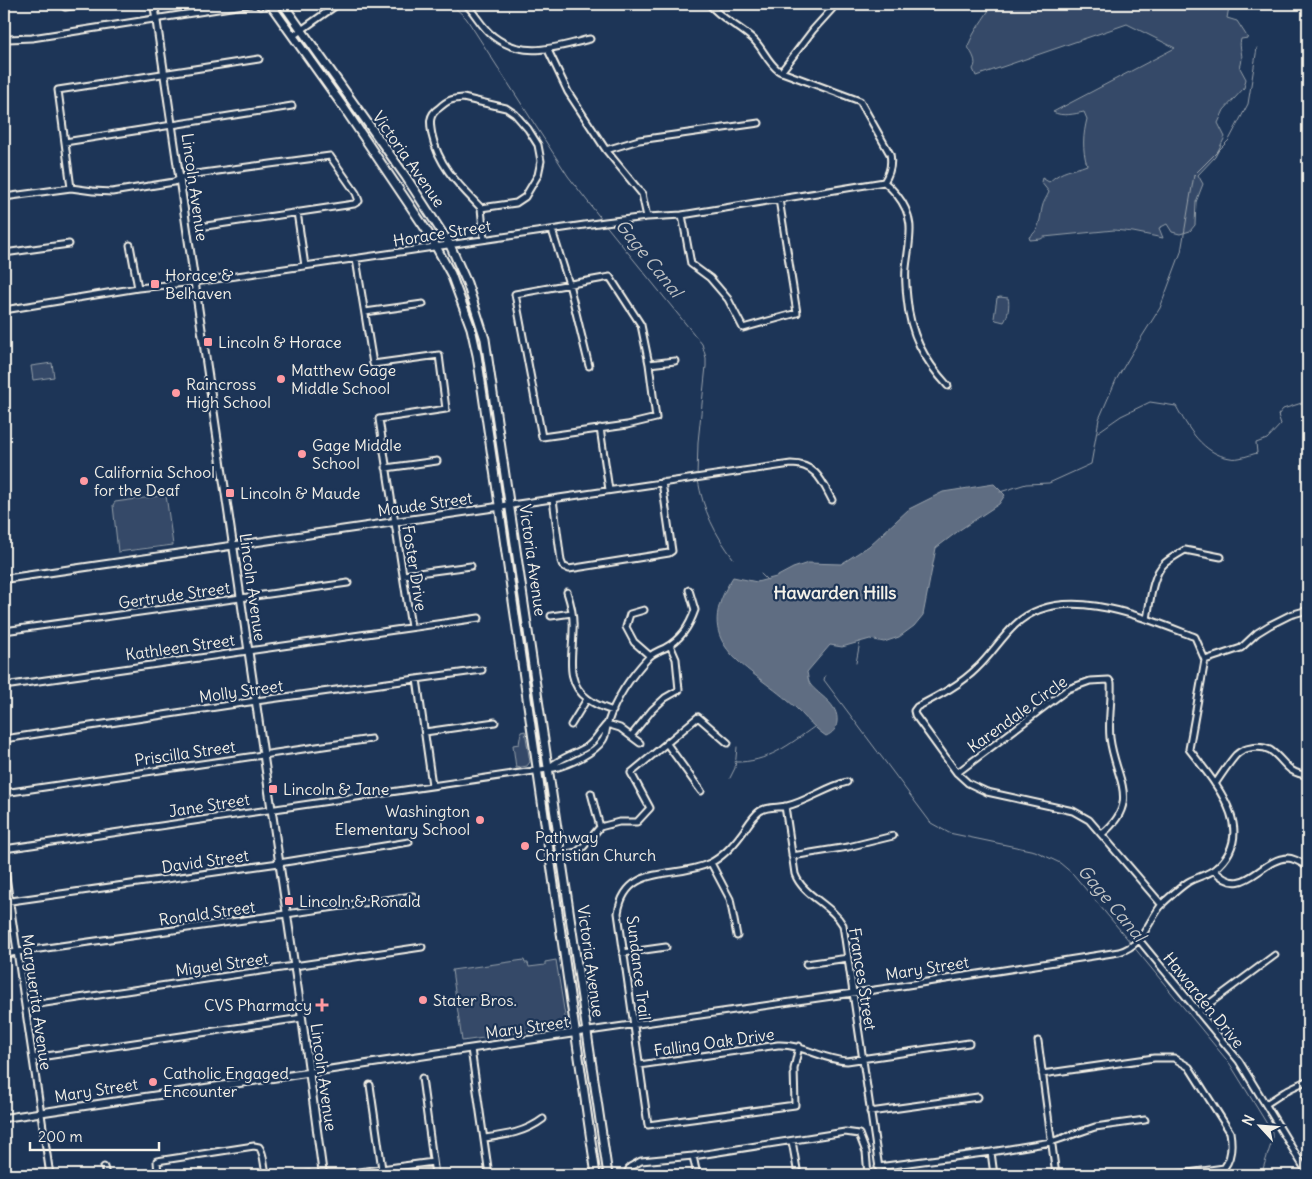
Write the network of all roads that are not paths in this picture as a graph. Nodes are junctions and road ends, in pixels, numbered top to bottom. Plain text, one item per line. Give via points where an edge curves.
1 (61, 4) edge
2 (88, 4) edge
3 (154, 4) edge
4 (250, 4) edge
5 (270, 4) edge
6 (282, 4) edge
7 (338, 4) edge
8 (466, 4) edge
9 (709, 4) edge
10 (835, 4) edge
11 (156, 18) junction
12 (301, 30) junction
13 (293, 36) junction
14 (4, 38) edge
15 (590, 40) dead end
16 (548, 50) junction
17 (258, 59) dead end
18 (782, 72) junction
19 (164, 73) junction
20 (292, 106) dead end
21 (759, 123) dead end
22 (172, 125) junction
23 (65, 142) junction
24 (606, 150) junction
25 (888, 176) junction
26 (180, 179) junction
27 (884, 182) junction
28 (890, 186) junction
29 (71, 188) junction
30 (4, 197) edge
31 (778, 199) junction
32 (482, 208) junction
33 (297, 212) junction
34 (682, 215) junction
35 (647, 216) junction
36 (206, 226) dead end
37 (552, 230) junction
38 (484, 239) junction
39 (69, 244) dead end
40 (130, 245) dead end
41 (450, 245) junction
42 (436, 246) junction
43 (4, 253) edge
44 (356, 258) junction
45 (305, 266) junction
46 (195, 282) junction
47 (568, 284) junction
48 (138, 288) junction
49 (423, 304) dead end
50 (4, 310) edge
51 (365, 312) junction
52 (675, 361) dead end
53 (649, 364) junction
54 (589, 366) dead end
55 (948, 386) dead end
56 (600, 428) junction
57 (437, 461) dead end
58 (386, 468) junction
59 (662, 482) junction
60 (609, 490) junction
61 (553, 499) junction
62 (832, 500) dead end
63 (511, 505) junction
64 (500, 507) junction
65 (395, 522) junction
66 (233, 546) junction
67 (1221, 557) dead end
68 (471, 566) dead end
69 (403, 575) junction
70 (4, 579) edge
71 (348, 583) dead end
72 (689, 590) dead end
73 (567, 592) dead end
74 (241, 598) junction
75 (644, 610) dead end
76 (1308, 610) edge
77 (572, 613) junction
78 (550, 616) dead end
79 (479, 618) dead end
80 (1147, 619) junction
81 (411, 627) junction
82 (4, 630) edge
83 (670, 645) junction
84 (248, 650) junction
85 (650, 656) junction
86 (1205, 660) junction
87 (482, 670) dead end
88 (416, 679) junction
89 (4, 686) edge
90 (587, 699) junction
91 (256, 701) junction
92 (613, 711) junction
93 (496, 722) dead end
94 (607, 724) junction
95 (570, 725) dead end
96 (425, 732) junction
97 (631, 736) junction
98 (370, 738) dead end
99 (4, 739) edge
100 (640, 743) dead end
101 (728, 743) dead end
102 (667, 744) junction
103 (264, 754) junction
104 (549, 768) junction
105 (538, 770) junction
106 (958, 773) junction
107 (1308, 775) edge
108 (847, 782) dead end
109 (1215, 784) junction
110 (432, 786) junction
111 (701, 791) dead end
112 (4, 793) edge
113 (591, 793) dead end
114 (785, 806) junction
115 (272, 809) junction
116 (600, 827) junction
117 (1102, 834) junction
118 (893, 836) dead end
119 (409, 842) dead end
120 (4, 849) edge
121 (562, 855) junction
122 (792, 856) junction
123 (4, 863) edge
124 (279, 863) junction
125 (711, 863) junction
126 (1308, 867) edge
127 (1214, 870) junction
128 (413, 896) dead end
129 (7, 901) edge
130 (1162, 905) junction
131 (286, 914) junction
132 (737, 936) dead end
133 (1138, 942) junction
134 (422, 947) dead end
135 (666, 947) dead end
136 (17, 953) junction
137 (623, 953) junction
138 (4, 954) edge
139 (1275, 954) dead end
140 (848, 958) junction
141 (806, 964) dead end
142 (294, 966) junction
143 (853, 993) junction
144 (25, 1006) junction
145 (1198, 1012) junction
146 (302, 1018) junction
147 (633, 1026) junction
148 (588, 1032) junction
149 (575, 1033) junction
150 (1038, 1041) dead end
151 (969, 1043) dead end
152 (799, 1046) junction
153 (471, 1048) junction
154 (33, 1058) junction
155 (863, 1059) junction
156 (639, 1065) junction
157 (310, 1072) junction
158 (1042, 1074) junction
159 (422, 1078) dead end
160 (1308, 1080) edge
161 (370, 1085) dead end
162 (978, 1098) dead end
163 (1266, 1104) junction
164 (41, 1112) junction
165 (870, 1112) junction
166 (4, 1118) edge
167 (544, 1119) dead end
168 (1145, 1120) dead end
169 (485, 1138) junction
170 (792, 1141) junction
171 (1051, 1142) junction
172 (991, 1152) junction
173 (693, 1156) junction
174 (433, 1162) junction
175 (104, 1167) dead end
176 (878, 1167) junction
177 (382, 1169) junction
178 (310, 1174) dead end
179 (1308, 1174) edge
180 (50, 1175) edge
181 (106, 1175) edge
182 (158, 1175) edge
183 (267, 1175) edge
184 (301, 1175) edge
185 (323, 1175) edge
186 (337, 1175) edge
187 (435, 1175) edge
188 (489, 1175) edge
189 (596, 1175) edge
190 (608, 1175) edge
191 (626, 1175) edge
192 (697, 1175) edge
193 (798, 1175) edge
194 (868, 1175) edge
195 (880, 1175) edge
196 (994, 1175) edge
197 (1056, 1175) edge
198 (1174, 1175) edge

1 - 2 street via 66,7
3 - 11 street, Lincoln Avenue
4 - 11 street
5 - 13 main road, Victoria Avenue
6 - 12 main road, Victoria Avenue
7 - 12 street
8 - 16 street via 492,36 507,45 524,50
9 - 18 street via 754,40 771,64
10 - 18 street
11 - 14 street via 32,38
11 - 19 street, Lincoln Avenue
12 - 13 street
12 - 41 main road, Victoria Avenue via 406,177
13 - 42 main road, Victoria Avenue
15 - 16 street
16 - 24 street via 568,92
17 - 19 street
18 - 25 street via 860,101 890,154 892,163
19 - 22 street, Lincoln Avenue
19 - 23 street via 58,90
20 - 22 street
21 - 24 street via 639,140
22 - 23 street
22 - 26 street, Lincoln Avenue
23 - 29 street
24 - 35 street via 642,194
25 - 27 street
25 - 28 street via 892,183
26 - 29 street via 112,192
26 - 33 street via 188,175 330,156 359,201
26 - 46 street, Lincoln Avenue
27 - 28 street
27 - 31 street, Horace Street
28 - 55 street via 909,215 906,270 912,325 919,347
29 - 30 street
31 - 34 street, Horace Street
31 - 34 street via 797,313 743,328 728,299 710,278 691,264
32 - 32 street via 516,203 525,197 538,176 541,161 538,145 528,129 506,108 451,98 433,111 430,122 436,150 453,179
32 - 38 street
33 - 36 street
33 - 45 street
34 - 35 street, Horace Street
35 - 37 street, Horace Street
37 - 38 street, Horace Street
37 - 47 street
38 - 41 street, Horace Street
39 - 43 street
40 - 48 street
41 - 42 street, Horace Street
41 - 63 main road, Victoria Avenue via 467,283 485,339
42 - 44 street, Horace Street
42 - 64 main road, Victoria Avenue via 471,328
44 - 45 street, Horace Street
44 - 51 street, Foster Drive
45 - 46 street, Horace Street
46 - 48 street, Horace Street
46 - 66 street, Lincoln Avenue
47 - 53 street via 610,277 641,325
47 - 54 street
47 - 56 street via 516,294 542,437
48 - 50 street, Horace Street
49 - 51 street
51 - 58 street, Foster Drive via 373,364 439,355 446,409 379,419
52 - 53 street
53 - 56 street via 656,418
56 - 60 street
57 - 58 street
58 - 65 street, Foster Drive
59 - 60 street, Maude Street
59 - 61 street via 672,551 569,569 561,561
59 - 62 street, Maude Street via 800,464 817,473
60 - 61 street, Maude Street
61 - 63 street, Maude Street
63 - 64 street, Maude Street
63 - 104 main road, Victoria Avenue
64 - 65 street, Maude Street
64 - 105 main road, Victoria Avenue
65 - 66 street, Maude Street
65 - 69 street, Foster Drive
66 - 70 street, Maude Street
66 - 74 street, Lincoln Avenue
67 - 80 street via 1184,550 1164,564 1156,578
68 - 69 street
69 - 81 street, Foster Drive
71 - 74 street, Gertrude Street
72 - 83 street via 695,610 693,617 685,633
73 - 77 street
74 - 82 street, Gertrude Street
74 - 84 street, Lincoln Avenue
75 - 85 street via 630,614 626,627 634,642
76 - 86 street via 1270,625 1242,648
77 - 78 street
77 - 90 street via 574,629 570,668 577,687
79 - 81 street, Kathleen Street
80 - 86 street via 1195,638
80 - 106 street via 1100,607 1059,605 1042,608 1014,625 968,677 914,711
81 - 84 street, Kathleen Street
83 - 85 street
83 - 97 street via 676,659 679,690 659,703
84 - 89 street, Kathleen Street
84 - 91 street, Lincoln Avenue
85 - 92 street, Jane Street via 624,689
86 - 109 street via 1190,749
87 - 88 street, Molly Street
88 - 91 street, Molly Street
88 - 96 street
90 - 92 street
90 - 95 street
91 - 99 street, Molly Street
91 - 103 street, Lincoln Avenue
92 - 94 street, Jane Street
93 - 96 street
94 - 97 street
94 - 104 street, Jane Street via 603,741 590,752 570,763
96 - 110 street
97 - 100 street
98 - 103 street, Priscilla Street
101 - 102 street via 698,717
102 - 111 street
102 - 116 street via 631,773 650,808 636,822
103 - 112 street, Priscilla Street
103 - 115 street, Lincoln Avenue
104 - 105 street, Jane Street
104 - 121 main road, Victoria Avenue
105 - 110 street, Jane Street
105 - 149 main road, Victoria Avenue
106 - 117 street via 968,783 986,792 1081,814
106 - 117 street, Karendale Circle via 1068,689 1090,681 1109,680 1112,683 1110,737 1124,793 1124,806 1114,824
107 - 109 street via 1292,771 1270,750 1260,747 1238,754
108 - 114 street, Sundance Trail
109 - 127 street via 1232,814 1234,833 1229,851
110 - 115 street, Jane Street
113 - 116 street
114 - 122 street, Frances Street
114 - 125 street, Sundance Trail via 761,811
115 - 120 street, Jane Street
115 - 124 street, Lincoln Avenue
116 - 121 street via 577,852
117 - 130 street
118 - 122 street
119 - 124 street, David Street
121 - 148 main road, Victoria Avenue
122 - 140 street, Frances Street via 797,880 838,916 843,925
123 - 129 street, Marguerita Avenue
124 - 129 street, David Street
124 - 131 street, Lincoln Avenue
125 - 132 street via 730,899
125 - 137 street, Sundance Trail via 638,879 629,887 619,903 618,913
126 - 127 street via 1288,858 1239,881 1228,880
127 - 130 street via 1188,882
128 - 131 street, Ronald Street
129 - 136 street, Marguerita Avenue
130 - 133 street
131 - 136 street, Ronald Street
131 - 142 street, Lincoln Avenue
133 - 143 street, Mary Street via 1130,948 1110,953
133 - 145 street, Hawarden Drive
134 - 142 street, Miguel Street
135 - 137 street
136 - 138 street, Ronald Street
136 - 144 street, Marguerita Avenue
137 - 147 street, Sundance Trail
139 - 145 street
140 - 141 street
140 - 143 street, Frances Street
142 - 144 street, Miguel Street
142 - 146 street, Lincoln Avenue
143 - 147 street, Mary Street
143 - 155 street, Frances Street
144 - 154 street, Marguerita Avenue
145 - 163 street, Hawarden Drive via 1239,1062
146 - 154 street
146 - 157 street, Lincoln Avenue
147 - 148 street, Mary Street
147 - 156 street, Sundance Trail
148 - 149 street, Mary Street
148 - 190 main road, Victoria Avenue
149 - 153 street, Mary Street
149 - 189 main road, Victoria Avenue
150 - 158 street
151 - 155 street, Falling Oak Drive
152 - 155 street, Falling Oak Drive via 830,1058
152 - 156 street, Falling Oak Drive via 778,1044
152 - 156 street, Sundance Trail via 794,1069 795,1105 648,1125
153 - 157 street, Mary Street
153 - 169 street
154 - 164 street, Marguerita Avenue
155 - 165 street, Frances Street
157 - 164 street, Mary Street
157 - 185 street, Lincoln Avenue
158 - 171 street
158 - 198 street via 1154,1058 1174,1058 1189,1067 1230,1132 1229,1162 1224,1168
159 - 174 street
160 - 163 street
161 - 177 street
162 - 165 street
163 - 179 street, Hawarden Drive
164 - 166 street, Mary Street
164 - 180 street, Marguerita Avenue
165 - 176 street, Frances Street
167 - 169 street via 513,1134
168 - 171 street via 1095,1127
169 - 188 street
170 - 173 street
170 - 193 street
170 - 194 street via 845,1132 859,1134 866,1152
171 - 172 street
171 - 197 street
172 - 176 street
172 - 196 street
173 - 191 street via 641,1161 630,1167
173 - 192 street
174 - 177 street
174 - 187 street
175 - 181 street
176 - 195 street, Frances Street
177 - 186 street
178 - 184 street
182 - 183 street via 157,1161 254,1146 262,1151

